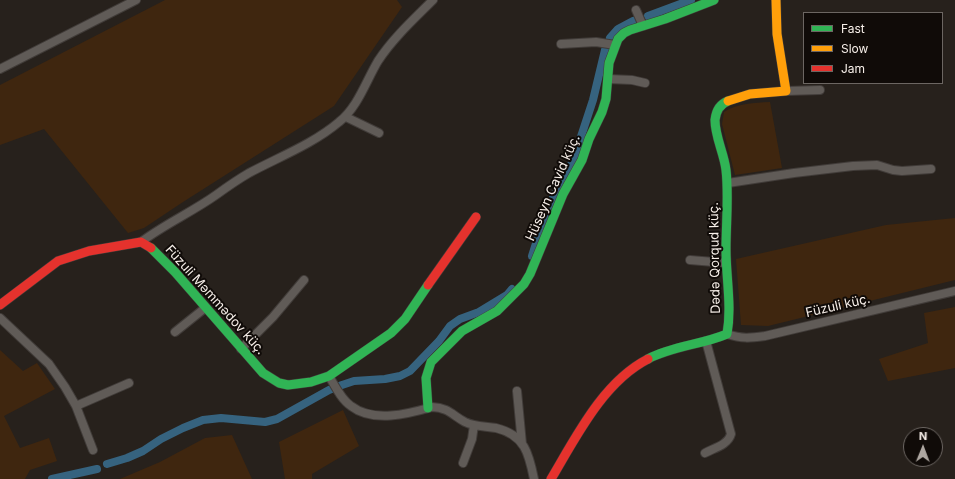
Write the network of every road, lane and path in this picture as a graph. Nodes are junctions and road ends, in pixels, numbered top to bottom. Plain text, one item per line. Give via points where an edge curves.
1 (136, 0) edge
2 (433, 0) edge
3 (714, 0) edge
4 (776, 0) edge
5 (700, 2) edge
6 (636, 10) dead end
7 (642, 26) junction
8 (561, 44) dead end
9 (615, 45) junction
10 (0, 69) edge
11 (608, 79) junction
12 (645, 83) dead end
13 (820, 90) dead end
14 (786, 91) junction
15 (346, 117) junction
16 (379, 133) dead end
17 (931, 169) dead end
18 (728, 183) junction
19 (476, 217) dead end
20 (141, 242) junction
21 (690, 260) dead end
22 (726, 263) junction
23 (304, 280) dead end
24 (955, 291) edge
25 (0, 305) edge
26 (205, 308) junction
27 (0, 318) edge
28 (175, 332) dead end
29 (727, 334) junction
30 (706, 341) junction
31 (241, 349) junction
32 (329, 376) junction
33 (129, 383) dead end
34 (516, 391) dead end
35 (76, 406) junction
36 (428, 408) junction
37 (474, 425) junction
38 (522, 444) junction
39 (93, 450) dead end
40 (705, 453) dead end
41 (463, 463) dead end
42 (534, 479) edge
43 (551, 479) edge

1 - 10 street
2 - 15 street via 396,38 378,61
3 - 5 street, Hüseyn Cavid küç.
4 - 14 street via 778,45
5 - 7 street, Hüseyn Cavid küç. via 665,19
6 - 7 street
7 - 9 street, Hüseyn Cavid küç. via 624,33
8 - 9 street via 596,42
9 - 11 street, Hüseyn Cavid küç. via 609,63
11 - 12 street
11 - 36 street, Hüseyn Cavid küç. via 602,112 582,160 563,194 530,274 506,303 462,331 431,362 426,379
13 - 14 street
14 - 18 street, Dədə Qorqud küç. via 739,97 725,101 720,106 716,113 716,123
15 - 16 street
15 - 20 street via 320,136 234,181
17 - 18 street via 902,171 877,165 853,166
18 - 22 street, Dədə Qorqud küç.
19 - 32 street, Füzuli Məmmədov küç. via 405,319 392,333
20 - 25 street via 69,255
20 - 26 street, Füzuli Məmmədov küç. via 175,272
21 - 22 street
22 - 29 street, Dədə Qorqud küç. via 729,317
23 - 31 street via 273,317
24 - 29 street, Füzuli küç. via 765,336 739,338
26 - 28 street
26 - 31 street, Füzuli Məmmədov küç.
27 - 35 street via 49,364
29 - 30 street
30 - 40 street via 731,434 730,440
30 - 43 street via 653,356 634,366 601,400
31 - 32 street, Füzuli Məmmədov küç. via 263,373 279,383 301,384
32 - 36 street via 350,406 355,409 371,414 396,415
33 - 35 street
34 - 38 street
35 - 39 street
36 - 37 street via 447,409 466,423
37 - 38 street via 506,431
37 - 41 street
38 - 42 street via 530,458

